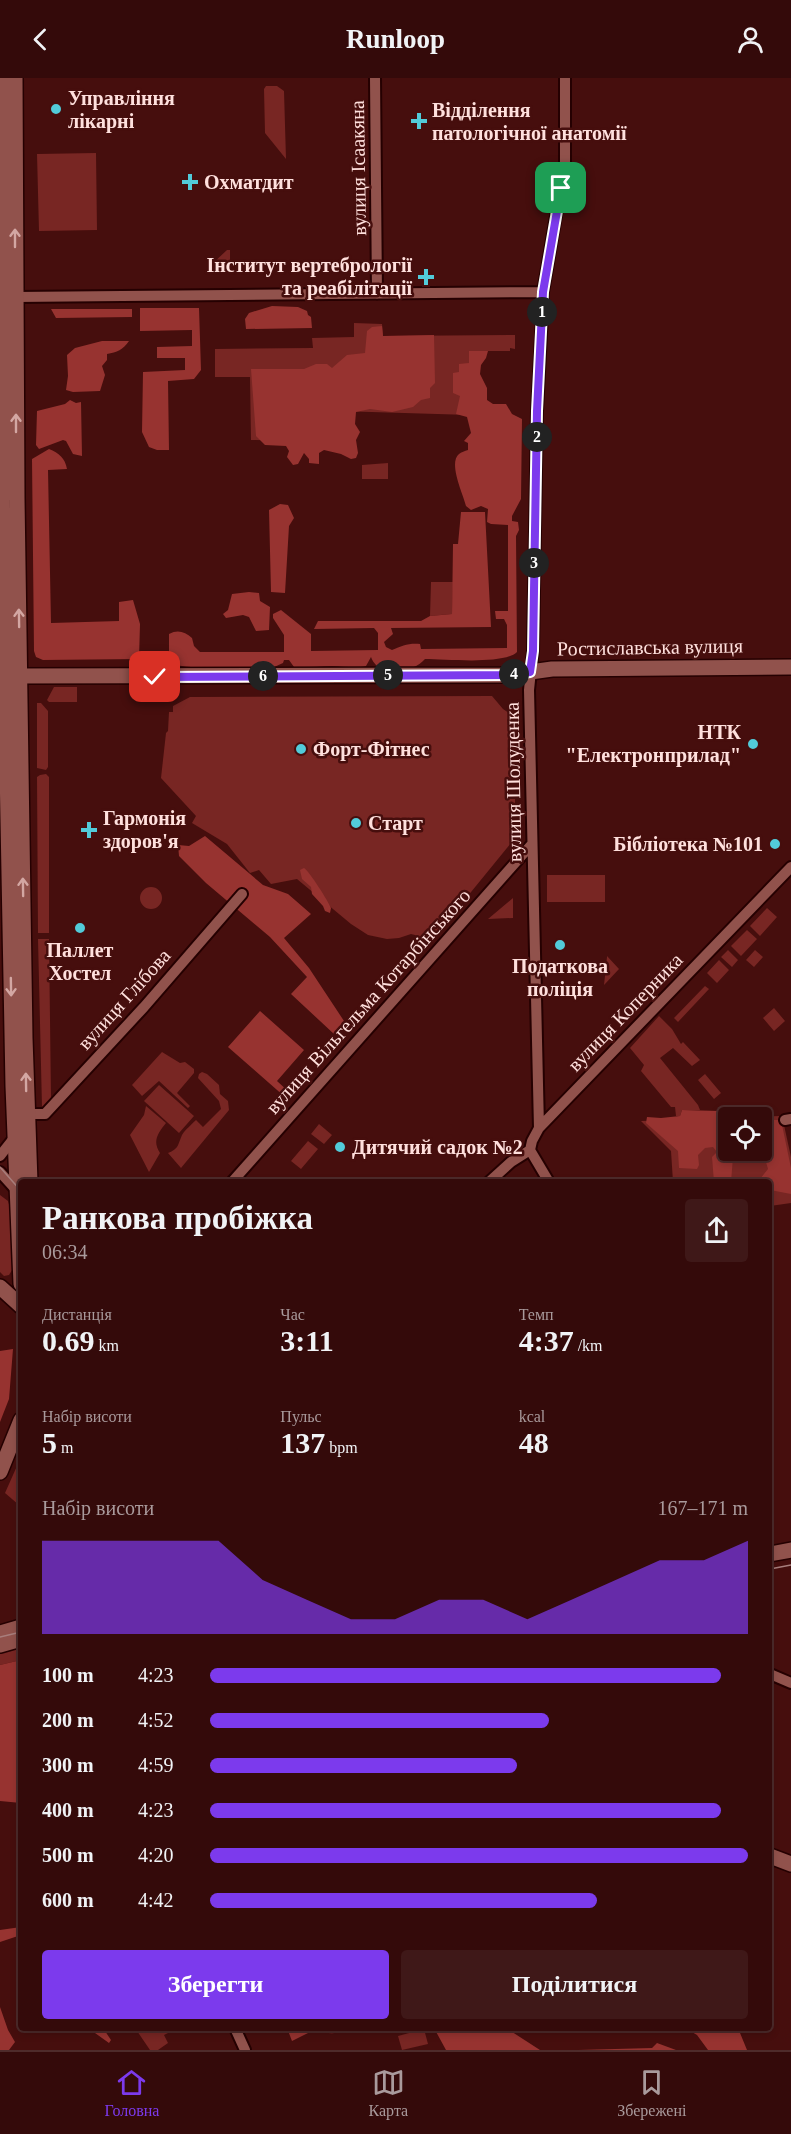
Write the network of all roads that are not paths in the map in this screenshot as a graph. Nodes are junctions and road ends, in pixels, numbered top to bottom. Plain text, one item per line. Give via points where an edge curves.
1 (2, 78) edge
2 (15, 78) edge
3 (375, 78) edge
4 (565, 78) edge
5 (0, 252) edge
6 (6, 292) edge
7 (543, 292) junction
8 (378, 294) junction
9 (1, 501) edge
10 (791, 667) edge
11 (530, 672) junction
12 (8, 676) edge
13 (532, 844) junction
14 (791, 867) edge
15 (242, 894) dead end
16 (27, 1114) junction
17 (539, 1128) junction
18 (14, 1138) junction
19 (530, 1150) junction
20 (0, 1156) edge
21 (0, 1172) edge
22 (20, 1179) edge
23 (23, 1179) edge
24 (235, 1179) edge
25 (492, 1179) edge
26 (547, 1179) edge
27 (18, 1186) edge
28 (0, 1287) edge
29 (18, 1303) edge
30 (18, 1429) edge
31 (0, 1472) edge
32 (791, 1550) edge
33 (772, 1554) edge
34 (18, 1629) edge
35 (0, 1633) edge
36 (18, 1640) edge
37 (0, 1645) edge
38 (772, 1675) edge
39 (791, 1683) edge
40 (772, 1857) edge
41 (791, 1864) edge
42 (236, 2031) edge
43 (245, 2050) edge

1 - 5 main road
6 -> 2 main road
3 - 8 street, вулиця Ісаакяна
4 - 7 street, вулиця Шолуденка via 565,163
5 - 6 main road
6 - 8 street
6 - 9 main road
12 -> 6 main road
7 - 8 street
7 - 11 street, вулиця Шолуденка
9 - 12 main road
10 - 11 main road, Ростиславська вулиця
11 - 12 main road, Ростиславська вулиця
11 - 13 street, вулиця Шолуденка
16 -> 12 main road
12 -> 18 main road
13 - 17 street, вулиця Шолуденка
13 - 24 street, вулиця Вільгельма Котарбінського
14 - 17 street, вулиця Коперника
15 - 16 street, вулиця Глібова via 45,1114
16 - 23 main road
17 - 19 street, вулиця Коперника
18 - 20 street
18 - 22 main road
19 - 25 street
19 - 26 street
21 - 27 street
28 - 29 main road
30 - 31 main road
32 - 33 main road
34 - 35 main road
36 - 37 main road
38 - 39 street
40 - 41 main road
42 - 43 street

